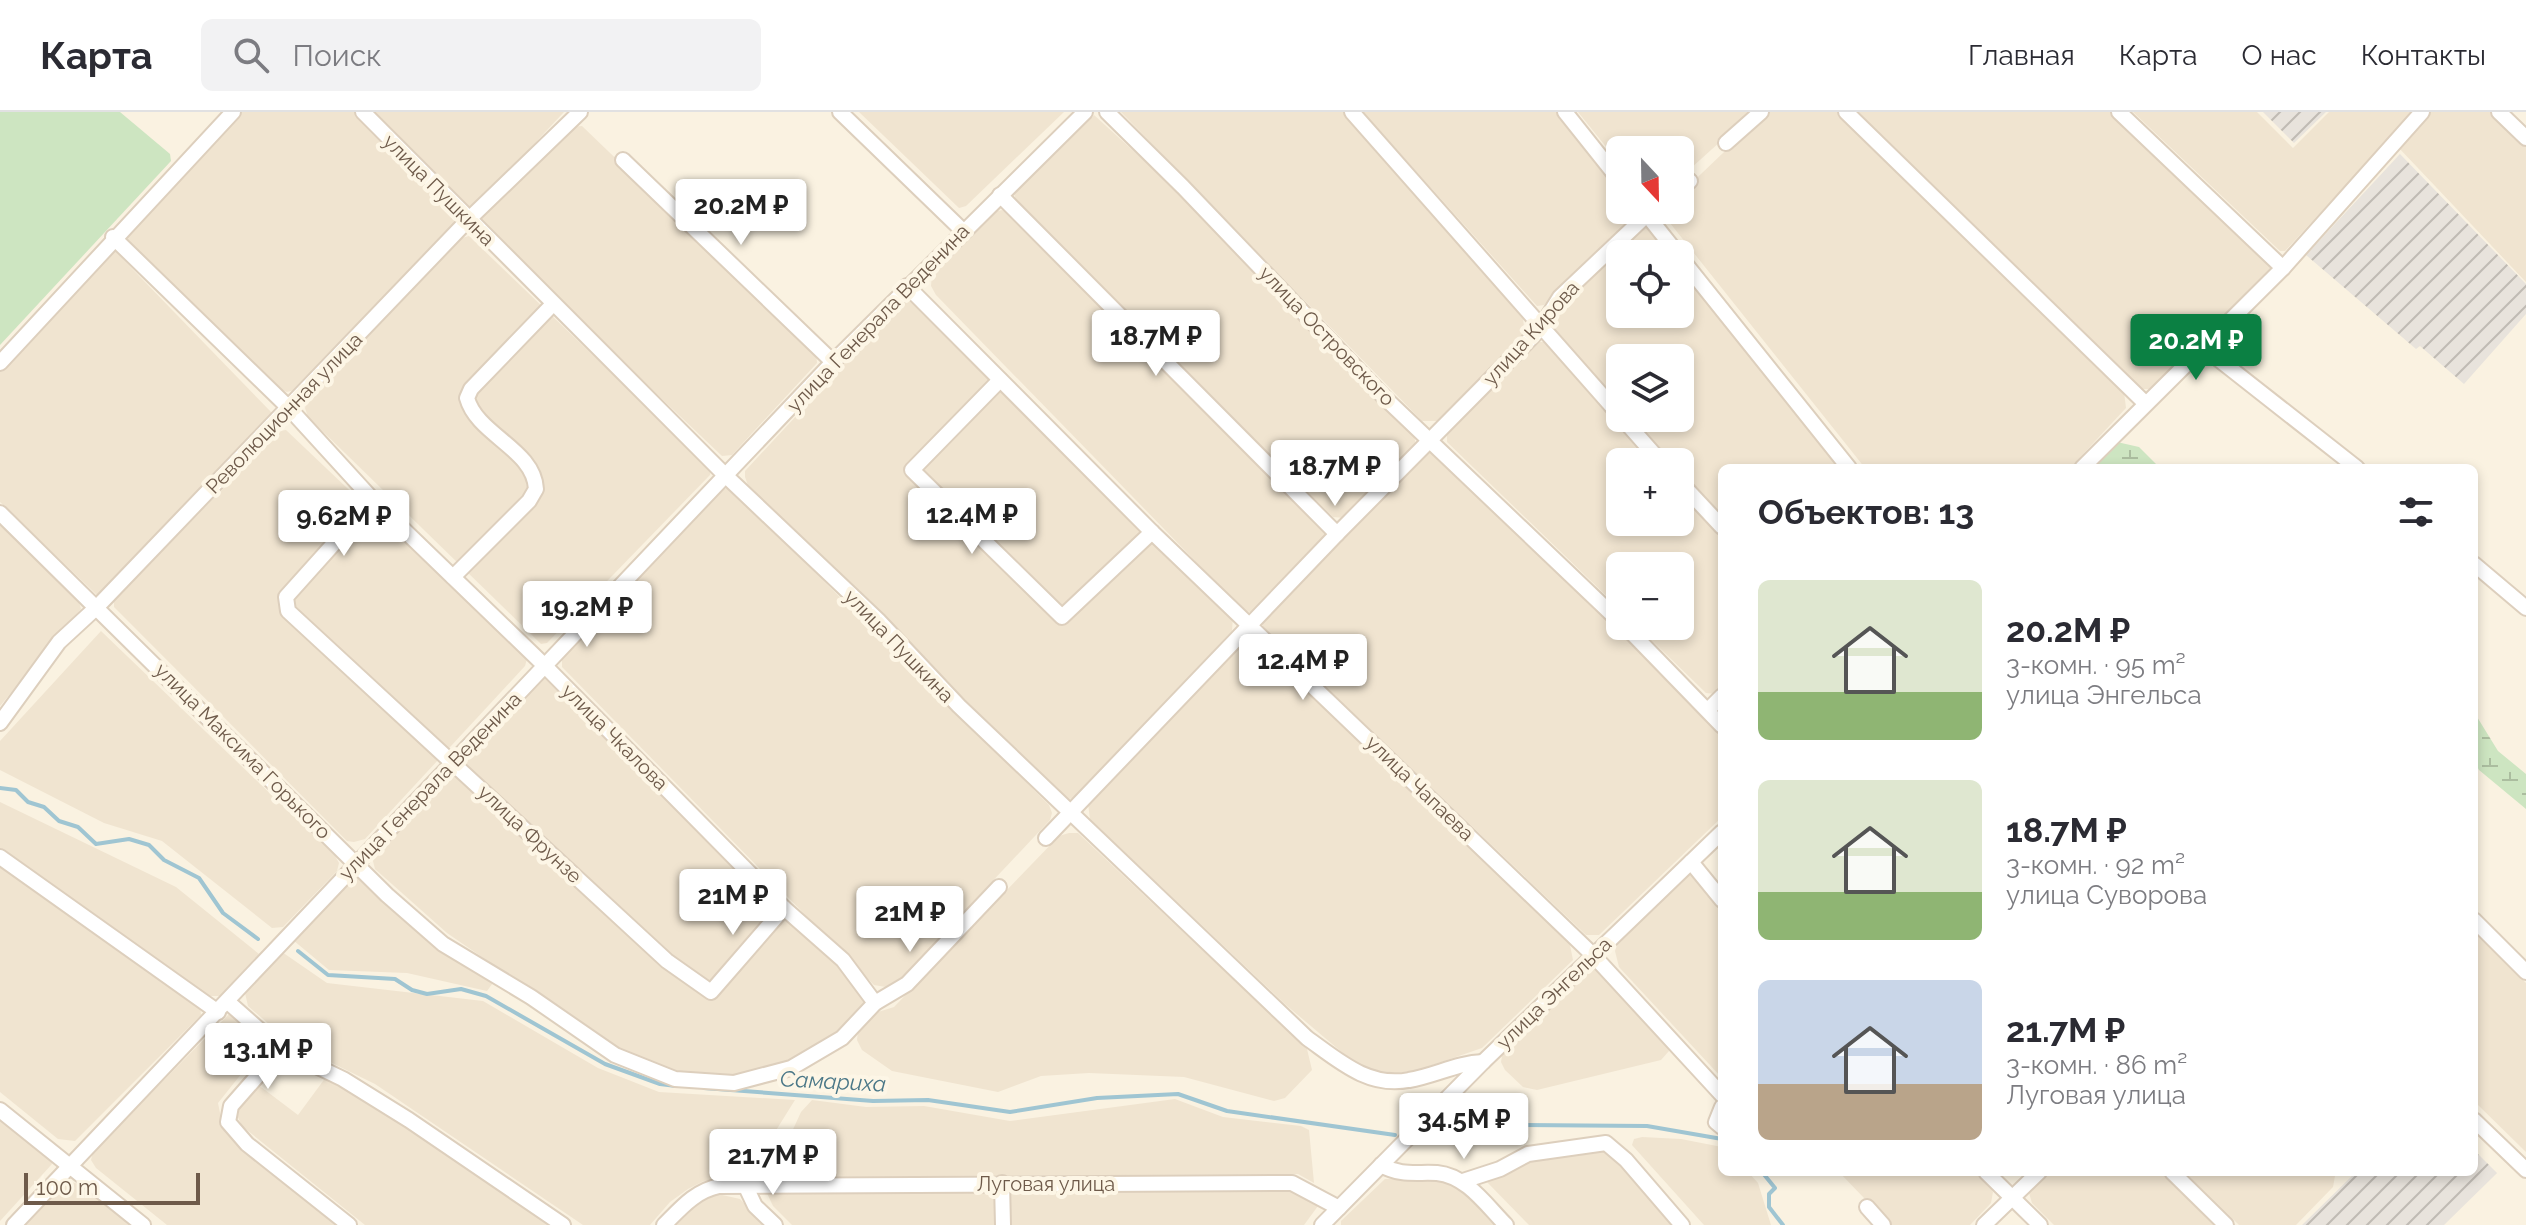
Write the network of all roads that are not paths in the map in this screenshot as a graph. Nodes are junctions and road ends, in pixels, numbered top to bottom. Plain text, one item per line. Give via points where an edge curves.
1 (233, 112) edge
2 (363, 112) edge
3 (580, 112) edge
4 (840, 112) edge
5 (1085, 112) edge
6 (1107, 112) edge
7 (1352, 112) edge
8 (1565, 112) edge
9 (1761, 112) edge
10 (1846, 112) edge
11 (2119, 112) edge
12 (2422, 112) edge
13 (2499, 112) edge
14 (2526, 138) edge
15 (1726, 143) dead end
16 (623, 160) dead end
17 (1606, 163) edge
18 (1000, 195) junction
19 (468, 220) junction
20 (1634, 224) edge
21 (962, 230) junction
22 (113, 237) junction
23 (2283, 268) junction
24 (1694, 275) edge
25 (907, 286) junction
26 (553, 304) junction
27 (1540, 329) junction
28 (2203, 347) junction
29 (833, 362) junction
30 (0, 363) edge
31 (1000, 380) junction
32 (2145, 403) junction
33 (289, 408) junction
34 (1429, 440) junction
35 (1648, 448) edge
36 (1846, 464) edge
37 (2086, 464) edge
38 (2352, 464) edge
39 (726, 476) junction
40 (1694, 497) edge
41 (373, 500) junction
42 (0, 513) edge
43 (1718, 523) edge
44 (1152, 532) junction
45 (1337, 534) junction
46 (2478, 567) edge
47 (453, 577) junction
48 (97, 607) junction
49 (2526, 608) edge
50 (1606, 609) edge
51 (1252, 625) junction
52 (1639, 640) edge
53 (544, 665) junction
54 (1718, 700) edge
55 (1708, 710) junction
56 (1718, 721) edge
57 (0, 723) edge
58 (451, 763) junction
59 (1070, 813) junction
60 (1718, 836) edge
61 (1046, 838) dead end
62 (0, 857) edge
63 (1691, 862) junction
64 (356, 863) junction
65 (999, 887) dead end
66 (1718, 895) edge
67 (784, 908) junction
68 (2478, 924) edge
69 (1593, 955) junction
70 (2526, 972) edge
71 (875, 1003) junction
72 (223, 1007) junction
73 (281, 1049) junction
74 (1483, 1062) junction
75 (1718, 1091) edge
76 (0, 1110) edge
77 (2478, 1124) edge
78 (1381, 1165) junction
79 (69, 1166) junction
80 (2526, 1170) edge
81 (1990, 1176) edge
82 (2035, 1176) edge
83 (2176, 1176) edge
84 (1463, 1181) junction
85 (1002, 1183) junction
86 (746, 1187) junction
87 (2012, 1198) junction
88 (1867, 1207) dead end
89 (1339, 1208) junction
90 (14, 1225) edge
91 (143, 1225) edge
92 (349, 1225) edge
93 (563, 1225) edge
94 (664, 1225) edge
95 (775, 1225) edge
96 (1003, 1225) edge
97 (1322, 1225) edge
98 (1506, 1225) edge
99 (1682, 1225) edge
100 (1883, 1225) edge
101 (1984, 1225) edge
102 (2040, 1225) edge
103 (2226, 1225) edge

1 - 22 street
2 - 19 street, улица Пушкина
3 - 19 street, Революционная улица
4 - 21 street
5 - 18 street, улица Генерала Веденина
6 - 34 street, улица Островского
7 - 27 street
8 - 17 street
9 - 15 street
10 - 32 street
11 - 23 street
12 - 23 street
13 - 14 street
16 - 29 street
18 - 21 street, улица Генерала Веденина
18 - 45 street
19 - 26 street, улица Пушкина
19 - 33 street, Революционная улица
20 - 27 street, улица Кирова via 1560,297
21 - 25 street, улица Генерала Веденина
22 - 30 street
22 - 33 street, улица Чкалова
23 - 28 street
24 - 36 street
25 - 29 street, улица Генерала Веденина
25 - 31 street, улица Чапаева
26 - 39 street, улица Пушкина
26 - 47 street via 467,398 473,411 530,469 536,489
27 - 34 street, улица Кирова
27 - 35 street
28 - 32 street
28 - 38 street
29 - 39 street, улица Генерала Веденина
31 - 44 street, улица Чапаева
31 - 44 street via 912,470 1062,617
32 - 37 street
33 - 41 street, улица Чкалова
33 - 48 street, Революционная улица
34 - 45 street, улица Кирова
34 - 50 street, улица Островского
39 - 53 street, улица Генерала Веденина
39 - 59 street, улица Пушкина
40 - 43 street
41 - 47 street, улица Чкалова
41 - 58 street, улица Фрунзе via 297,581 285,603
42 - 48 street, улица Максима Горького
44 - 51 street, улица Чапаева
45 - 51 street, улица Кирова
46 - 49 street
47 - 53 street, улица Чкалова
48 - 57 street, Революционная улица via 59,642
48 - 64 street, улица Максима Горького
51 - 59 street, улица Кирова
51 - 69 street, улица Чапаева
52 - 55 street
53 - 58 street, улица Генерала Веденина
53 - 67 street, улица Чкалова
54 - 55 street
55 - 56 street
58 - 64 street, улица Генерала Веденина
58 - 67 street, улица Фрунзе via 667,961 711,992
59 - 61 street, улица Кирова
59 - 74 street, улица Пушкина via 1307,1038 1355,1074 1407,1081
60 - 63 street, улица Энгельса
62 - 72 street
63 - 66 street
63 - 69 street, улица Энгельса
64 - 71 street, улица Максима Горького via 443,944 615,1055 675,1079 734,1083 791,1068 842,1038
64 - 72 street, улица Генерала Веденина
65 - 71 street via 907,984
67 - 71 street, улица Чкалова via 843,960
68 - 70 street
69 - 74 street, улица Энгельса
69 - 75 street, улица Чапаева
72 - 73 street
72 - 79 street, улица Генерала Веденина
73 - 92 street via 226,1114 247,1144
73 - 93 street via 409,1120
74 - 78 street, улица Энгельса
76 - 79 street
77 - 80 street
78 - 84 street via 1397,1174 1439,1173
78 - 89 street, улица Энгельса
79 - 90 street, улица Генерала Веденина
79 - 91 street
81 - 87 street
82 - 87 street
83 - 103 street
84 - 98 street
84 - 99 street via 1528,1154 1606,1143
85 - 86 street, Луговая улица
85 - 89 street, Луговая улица via 1292,1183
85 - 96 street
86 - 94 street via 706,1188
86 - 95 street via 755,1206
87 - 101 street
87 - 102 street
88 - 100 street
89 - 97 street, улица Энгельса

